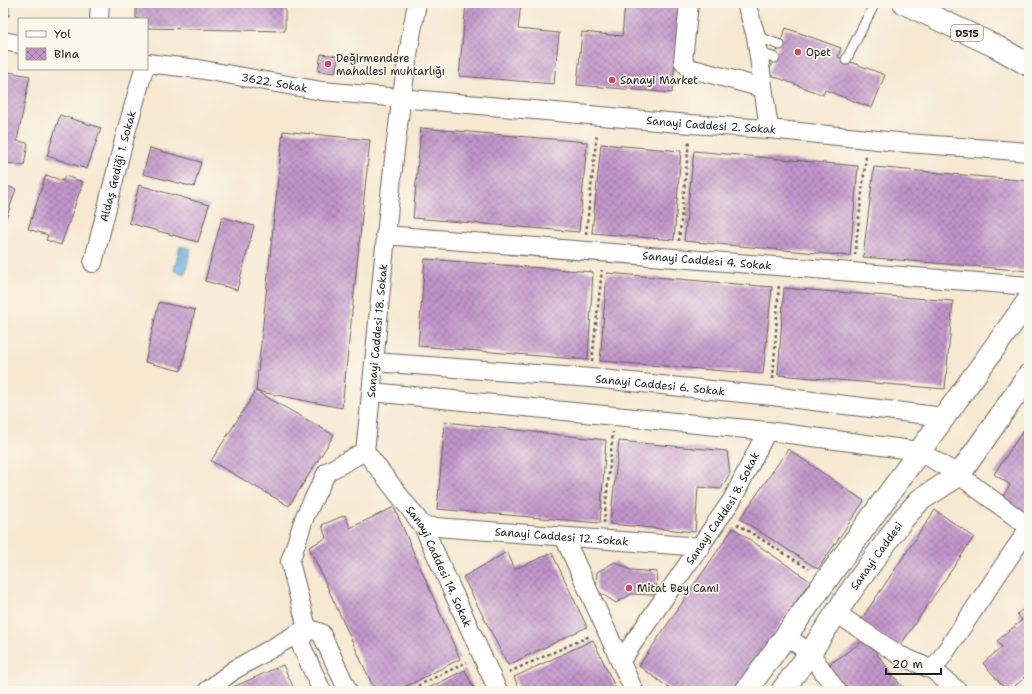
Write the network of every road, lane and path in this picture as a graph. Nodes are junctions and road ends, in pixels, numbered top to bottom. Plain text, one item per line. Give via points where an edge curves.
1 (100, 3) edge
2 (417, 3) edge
3 (689, 3) edge
4 (746, 3) edge
5 (875, 3) edge
6 (904, 3) edge
7 (99, 18) edge
8 (3, 41) edge
9 (18, 44) edge
10 (780, 44) dead end
11 (763, 48) junction
12 (845, 55) dead end
13 (148, 63) edge
14 (1029, 64) edge
15 (144, 70) edge
16 (763, 88) junction
17 (402, 98) junction
18 (599, 116) junction
19 (690, 124) junction
20 (769, 129) junction
21 (868, 139) junction
22 (1026, 153) edge
23 (385, 235) junction
24 (584, 250) junction
25 (604, 252) junction
26 (678, 258) junction
27 (93, 264) dead end
28 (780, 266) junction
29 (853, 271) junction
30 (1029, 286) edge
31 (1029, 300) edge
32 (374, 362) junction
33 (1029, 375) edge
34 (591, 378) junction
35 (372, 392) junction
36 (772, 396) junction
37 (615, 416) junction
38 (944, 417) junction
39 (767, 431) junction
40 (365, 450) junction
41 (919, 451) junction
42 (959, 475) junction
43 (723, 514) junction
44 (423, 526) junction
45 (1029, 528) edge
46 (564, 537) junction
47 (602, 540) junction
48 (700, 547) junction
49 (826, 580) junction
50 (836, 613) junction
51 (307, 628) junction
52 (605, 629) junction
53 (786, 636) junction
54 (810, 653) junction
55 (482, 655) junction
56 (620, 662) junction
57 (934, 670) junction
58 (495, 685) edge
59 (207, 691) edge
60 (322, 691) edge
61 (348, 691) edge
62 (407, 691) edge
63 (634, 691) edge
64 (746, 691) edge
65 (782, 691) edge
66 (837, 691) edge
67 (958, 691) edge

1 - 7 street
2 - 17 street, Sanayi Caddesi 18. Sokak
3 - 16 street via 683,61 689,68
4 - 11 street
5 - 12 lane
6 - 14 main road, D515
8 - 9 street
10 - 11 lane
11 - 16 street
13 - 17 street, 3622. Sokak via 198,69 322,91
15 - 27 street, Aldaş Gediği 1. Sokak
16 - 20 street
17 - 18 street, Sanayi Caddesi 2. Sokak
17 - 23 street, Sanayi Caddesi 18. Sokak
18 - 19 street, Sanayi Caddesi 2. Sokak
18 - 24 path
19 - 20 street, Sanayi Caddesi 2. Sokak
19 - 26 path
20 - 21 street, Sanayi Caddesi 2. Sokak
21 - 22 street, Sanayi Caddesi 2. Sokak
21 - 29 path
23 - 24 street, Sanayi Caddesi 4. Sokak
23 - 32 street, Sanayi Caddesi 18. Sokak
24 - 25 street, Sanayi Caddesi 4. Sokak
25 - 26 street, Sanayi Caddesi 4. Sokak
25 - 34 path
26 - 28 street, Sanayi Caddesi 4. Sokak
28 - 29 street, Sanayi Caddesi 4. Sokak
28 - 36 path
29 - 30 street, Sanayi Caddesi 4. Sokak
31 - 38 main road
32 - 34 street, Sanayi Caddesi 6. Sokak
32 - 35 street, Sanayi Caddesi 18. Sokak
33 - 42 main road, Sanayi Caddesi
34 - 36 street, Sanayi Caddesi 6. Sokak
35 - 37 street
35 - 40 street, Sanayi Caddesi 18. Sokak
36 - 38 street, Sanayi Caddesi 6. Sokak
37 - 39 street
37 - 47 path
38 - 41 main road
39 - 41 street
39 - 43 street, Sanayi Caddesi 8. Sokak
40 - 44 street, Sanayi Caddesi 14. Sokak
40 - 51 street via 327,472 305,516 290,562
41 - 42 street
41 - 49 main road
42 - 45 street
42 - 50 main road, Sanayi Caddesi via 920,500 902,520
43 - 48 street, Sanayi Caddesi 8. Sokak
43 - 49 path
44 - 46 street, Sanayi Caddesi 12. Sokak
44 - 55 street, Sanayi Caddesi 14. Sokak
45 - 57 street
46 - 47 street, Sanayi Caddesi 12. Sokak
46 - 52 street
47 - 48 street, Sanayi Caddesi 12. Sokak
48 - 56 street, Sanayi Caddesi 8. Sokak
49 - 53 main road
50 - 54 main road, Sanayi Caddesi
50 - 57 street via 899,655
51 - 59 street via 234,670
51 - 60 street via 300,643
51 - 61 street via 321,634
52 - 56 street
52 - 58 path
53 - 54 street
53 - 64 main road
54 - 65 main road, Sanayi Caddesi
54 - 66 street
55 - 58 street, Sanayi Caddesi 14. Sokak
55 - 62 path
56 - 63 street
57 - 67 street

